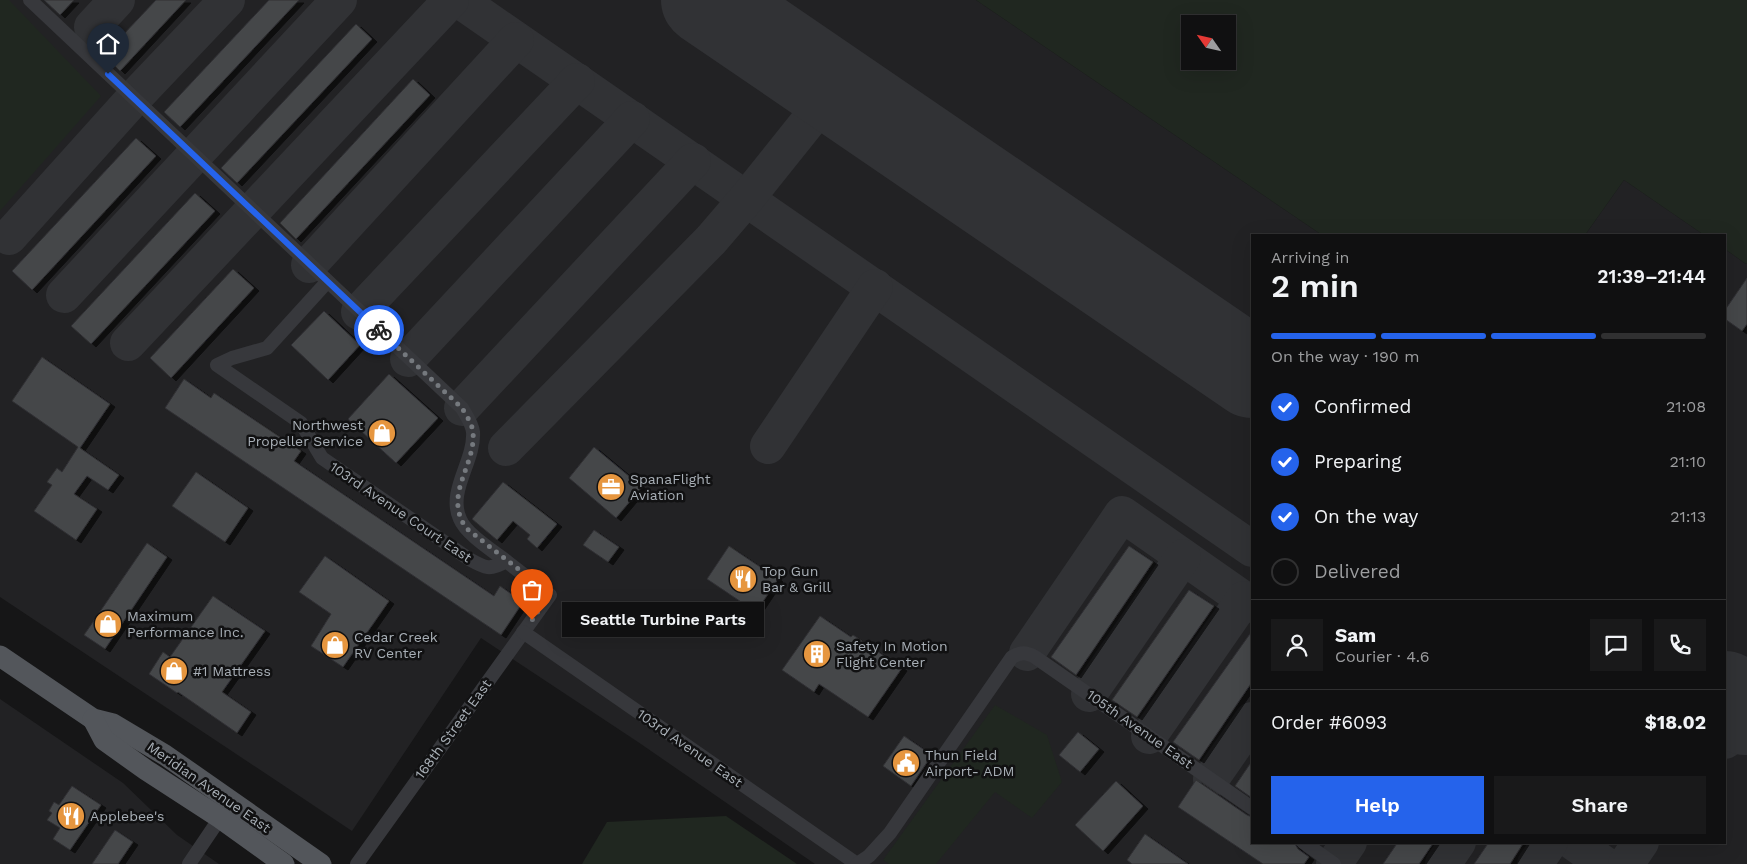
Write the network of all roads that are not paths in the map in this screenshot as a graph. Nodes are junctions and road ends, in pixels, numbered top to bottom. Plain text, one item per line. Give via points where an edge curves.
1 (30, 0) edge
2 (327, 282) junction
3 (506, 561) junction
4 (523, 632) junction
5 (0, 656) edge
6 (93, 719) junction
7 (1251, 807) edge
8 (220, 818) junction
9 (1306, 844) edge
10 (189, 864) edge
11 (284, 864) edge
12 (321, 864) edge
13 (357, 864) edge
14 (857, 864) edge
15 (1334, 864) edge

1 - 2 street
2 - 3 street via 462,408 471,423 473,445 458,493 460,519 466,528
2 - 3 street, 103rd Avenue Court East via 267,348 217,365 301,423 322,458 469,559 489,568
3 - 4 street, 168th Street East via 550,594
4 - 13 street, 168th Street East
4 - 14 street, 103rd Avenue East
5 - 6 main road, Meridian Avenue East
6 - 8 main road, Meridian Avenue East via 104,740
6 - 12 main road, Meridian Avenue East via 113,724 158,750
7 - 14 street, 105th Avenue East via 1035,656 1019,653 1012,656 890,833
8 - 10 street
8 - 11 main road, Meridian Avenue East
9 - 15 street

